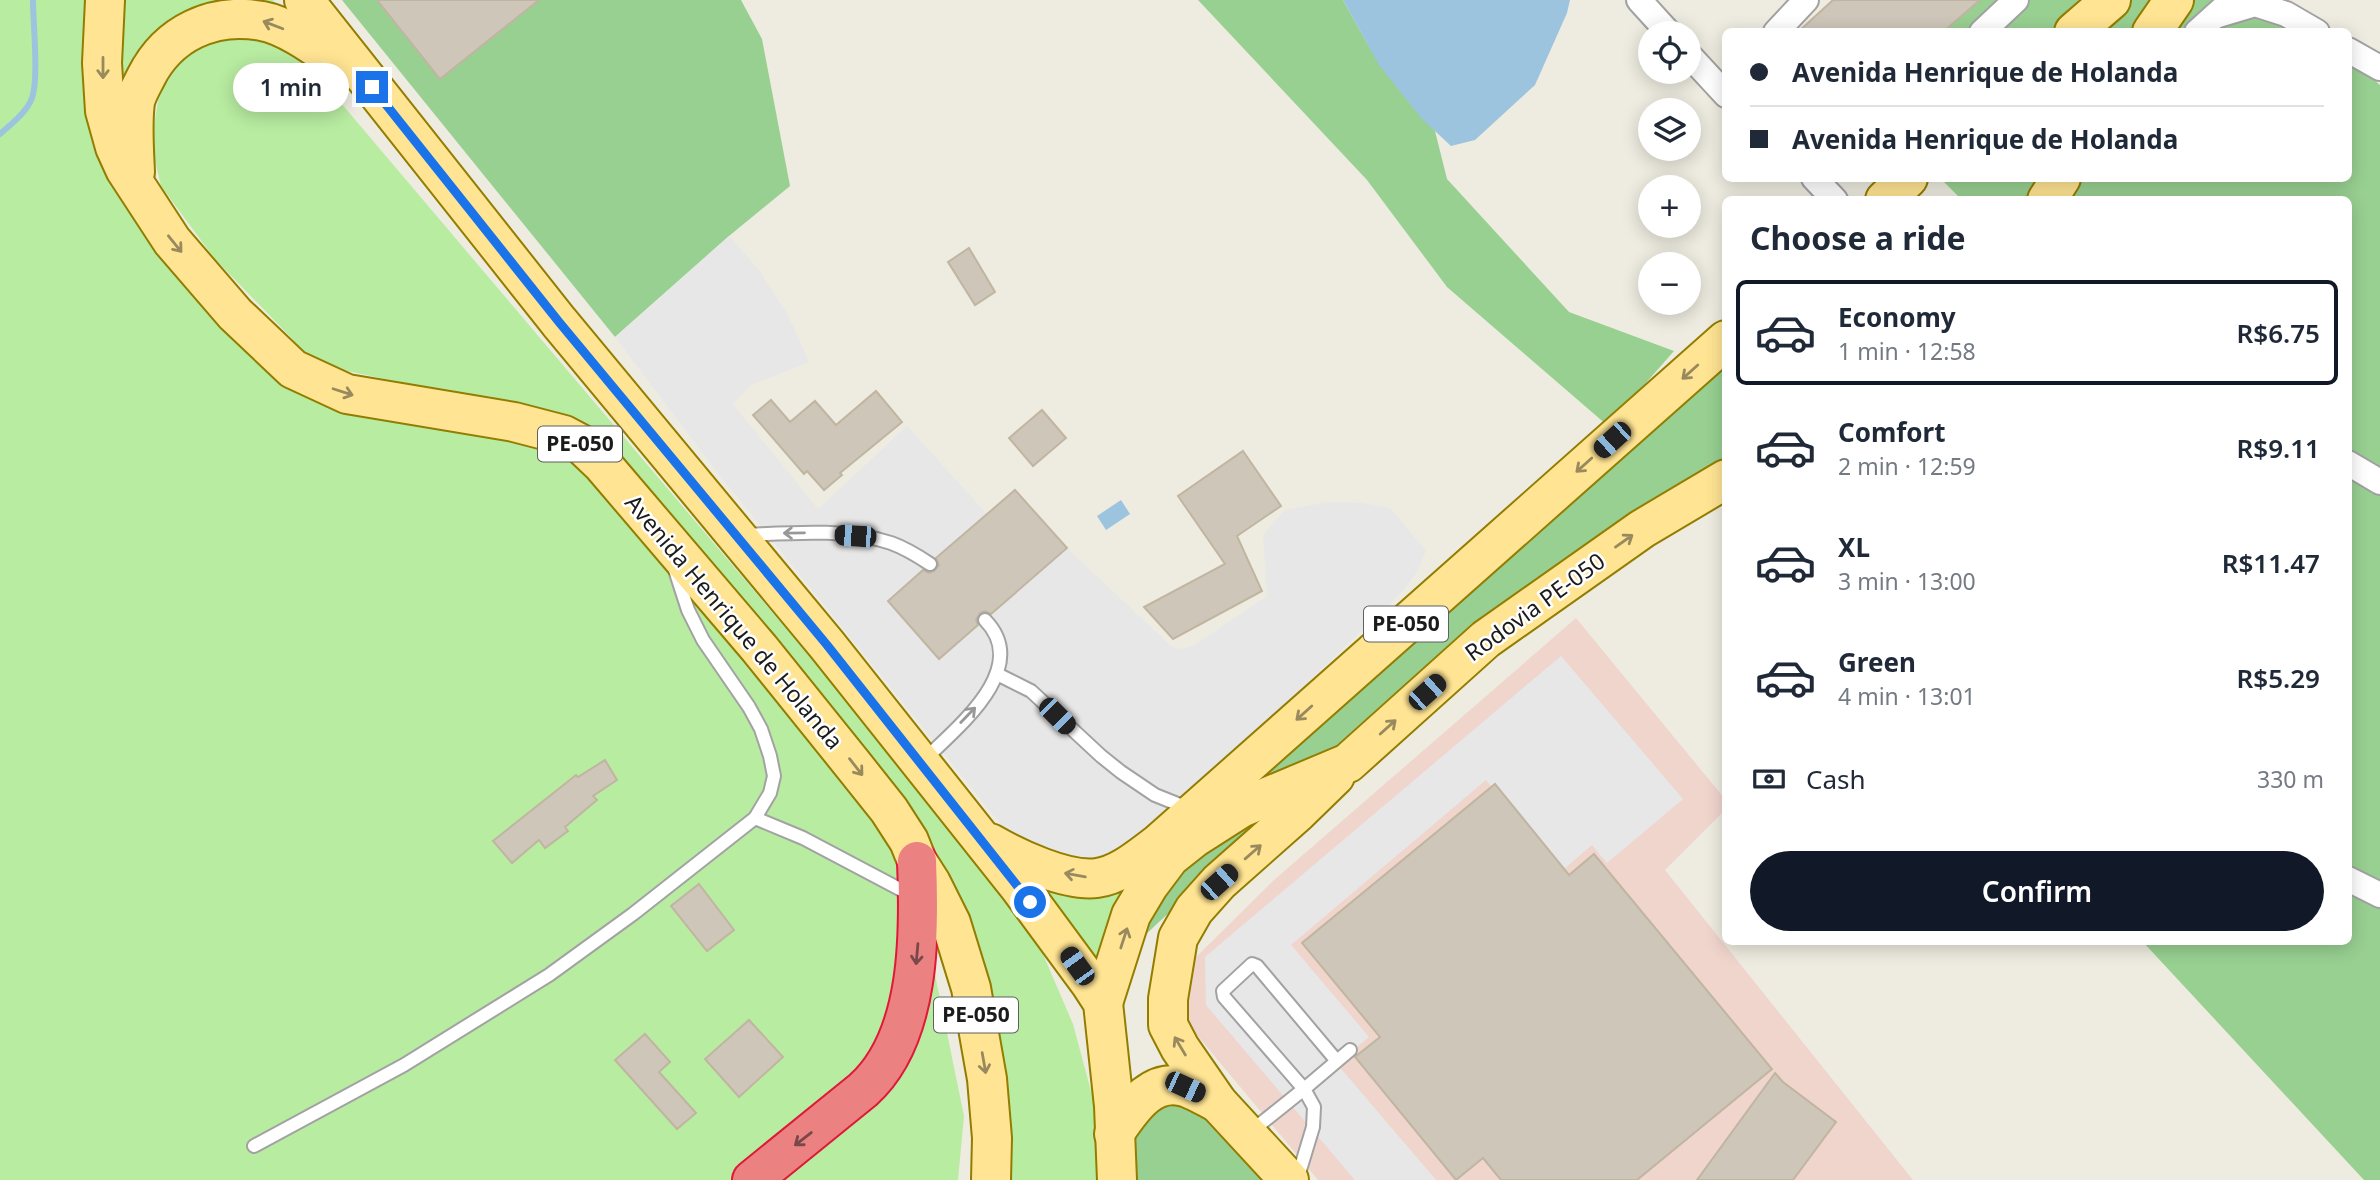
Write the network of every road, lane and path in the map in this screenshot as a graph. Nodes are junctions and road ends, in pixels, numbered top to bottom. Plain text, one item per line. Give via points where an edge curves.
1 (105, 0) edge
2 (304, 0) edge
3 (1639, 0) edge
4 (1806, 0) edge
5 (2016, 0) edge
6 (2111, 0) edge
7 (2174, 0) edge
8 (2215, 16) edge
9 (1658, 21) edge
10 (1780, 28) edge
11 (1986, 28) edge
12 (2079, 28) edge
13 (2155, 28) edge
14 (2310, 28) edge
15 (2352, 52) edge
16 (1701, 67) edge
17 (2380, 68) edge
18 (372, 87) junction
19 (1722, 87) edge
20 (1904, 182) edge
21 (136, 188) junction
22 (1889, 196) edge
23 (1722, 344) edge
24 (2352, 465) edge
25 (1722, 481) edge
26 (2380, 482) edge
27 (735, 535) junction
28 (664, 540) junction
29 (930, 564) dead end
30 (985, 620) dead end
31 (997, 674) junction
32 (1348, 763) junction
33 (920, 764) junction
34 (1195, 811) junction
35 (755, 818) junction
36 (976, 834) junction
37 (917, 861) junction
38 (2352, 881) edge
39 (2380, 895) edge
40 (919, 899) junction
41 (1103, 1003) junction
42 (1350, 1050) dead end
43 (1336, 1060) junction
44 (1304, 1089) junction
45 (1218, 1103) junction
46 (1114, 1134) junction
47 (1248, 1134) junction
48 (254, 1146) dead end
49 (752, 1180) edge
50 (991, 1180) edge
51 (1117, 1180) edge
52 (1289, 1180) edge
53 (1297, 1180) edge

1 -> 21 main road, Avenida Henrique de Holanda via 105,111 115,147
2 - 18 main road
3 - 9 street
4 - 10 street
5 - 11 street
6 - 12 main road
7 - 13 main road
8 - 14 street via 2255,4
15 - 17 street
16 - 19 street
18 -> 21 main road via 323,51 264,21 236,19 197,27 172,41 155,60 135,101
18 - 27 main road, PE-050
20 - 22 main road
21 -> 28 main road, Avenida Henrique de Holanda / PE-050 via 172,241 235,314 293,369 347,394 564,435 602,464
23 -> 34 main road, PE-050
24 - 26 street
32 -> 25 main road, Rodovia PE-050 / PE-050 via 1486,639 1642,529
29 -> 27 lane via 891,543 855,536
27 - 33 main road, PE-050
28 - 35 lane via 688,610 749,707 770,756 771,793
28 -> 37 main road, Avenida Henrique de Holanda / PE-050 via 855,766 889,810
30 - 31 lane via 997,641
33 -> 31 lane via 975,709
31 - 34 lane via 1031,691 1121,772 1155,795
41 -> 32 main road, Rodovia PE-050 / PE-050 via 1131,915 1170,857 1241,808
45 -> 32 main road via 1168,1024 1178,938 1194,910 1219,882
33 - 36 main road, PE-050
34 -> 36 main road, PE-050 via 1128,866 1097,878 1035,864
35 - 40 lane
35 - 48 lane via 549,975 404,1065
36 - 41 main road, PE-050
37 - 40 highway
37 -> 50 main road, Avenida Henrique de Holanda / PE-050 via 951,923 971,988 987,1079
38 - 39 street
40 -> 49 highway via 911,996 888,1059 872,1083
41 - 46 main road, PE-050
42 - 43 lane
43 - 44 lane
43 - 44 lane via 1256,966 1252,964 1223,990 1223,997
44 - 47 lane
44 - 53 lane via 1314,1107 1313,1127
45 - 46 main road via 1185,1087 1152,1090 1134,1104
45 - 47 main road
46 - 51 main road, PE-050
47 - 52 main road

